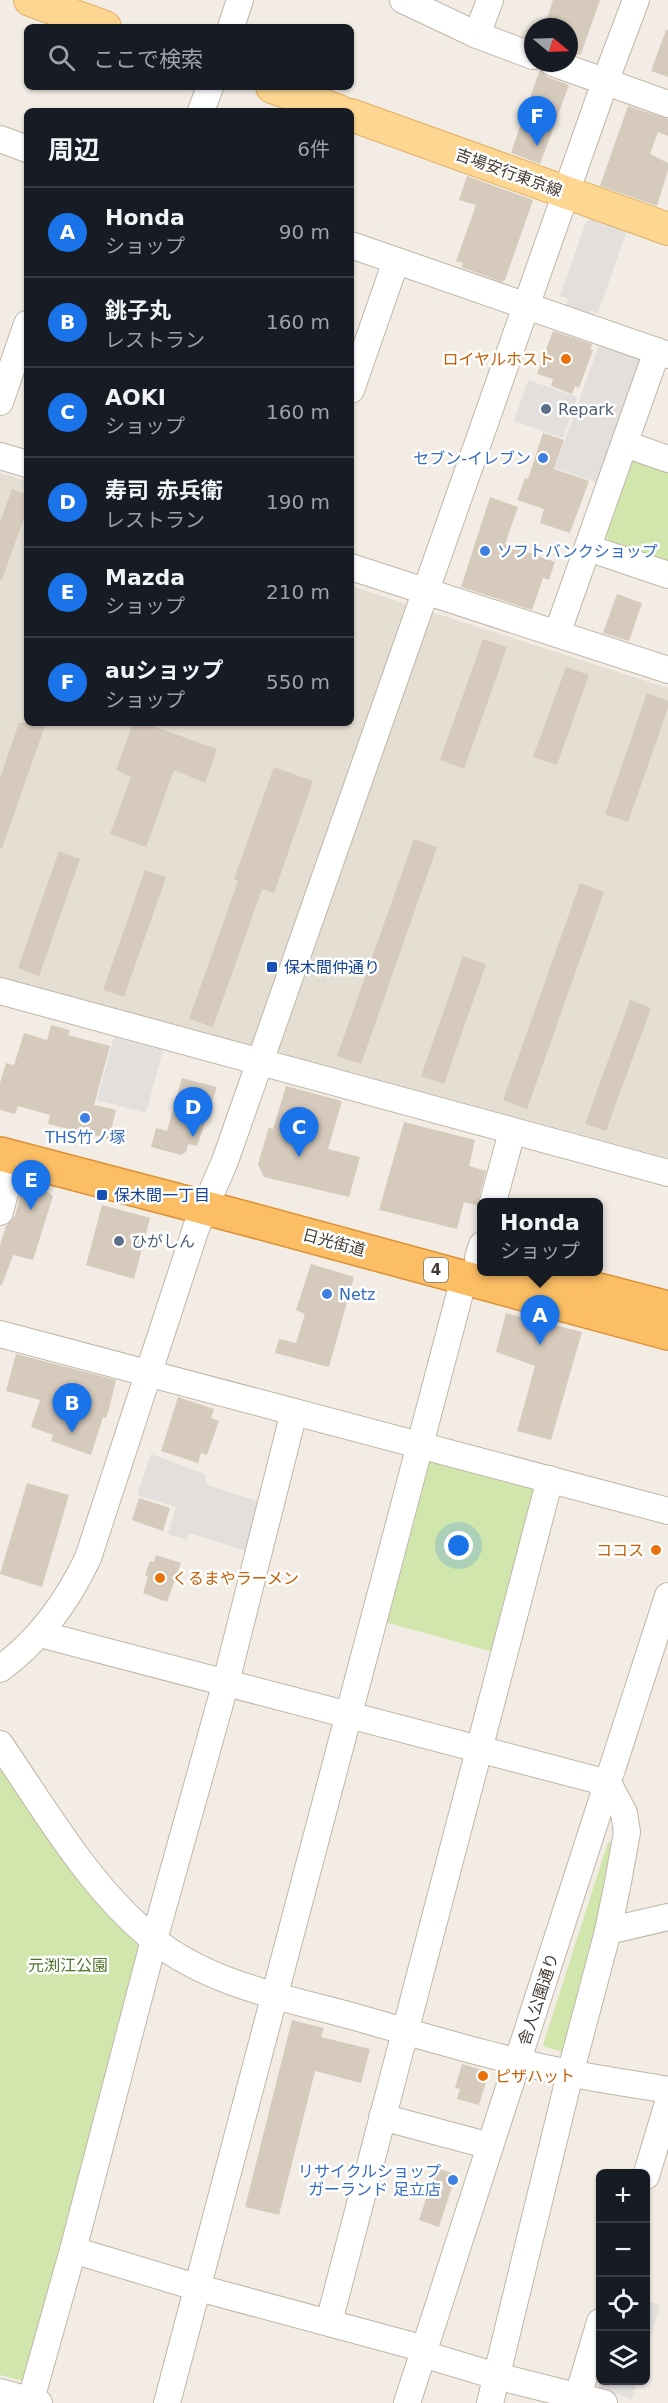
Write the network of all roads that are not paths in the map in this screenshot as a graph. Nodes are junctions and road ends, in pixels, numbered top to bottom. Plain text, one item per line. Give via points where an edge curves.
1 (30, 0) edge
2 (240, 0) edge
3 (403, 0) edge
4 (490, 0) edge
5 (636, 0) edge
6 (97, 24) edge
7 (232, 24) edge
8 (477, 35) junction
9 (524, 53) edge
10 (578, 72) edge
11 (605, 82) junction
12 (209, 90) edge
13 (280, 90) edge
14 (668, 104) edge
15 (202, 108) edge
16 (331, 108) edge
17 (354, 117) edge
18 (567, 193) junction
19 (668, 229) edge
20 (354, 246) edge
21 (396, 261) junction
22 (527, 306) junction
23 (24, 333) edge
24 (663, 353) edge
25 (356, 360) edge
26 (0, 402) edge
27 (625, 444) junction
28 (0, 456) edge
29 (668, 459) edge
30 (24, 463) edge
31 (588, 548) junction
32 (354, 568) edge
33 (668, 574) edge
34 (426, 592) junction
35 (557, 634) junction
36 (668, 670) edge
37 (0, 991) edge
38 (260, 1060) junction
39 (512, 1132) junction
40 (5, 1148) edge
41 (668, 1173) edge
42 (208, 1198) junction
43 (494, 1198) edge
44 (0, 1212) edge
45 (476, 1260) edge
46 (518, 1276) edge
47 (544, 1276) edge
48 (668, 1308) edge
49 (668, 1333) edge
50 (0, 1334) edge
51 (149, 1372) junction
52 (294, 1412) junction
53 (419, 1446) junction
54 (550, 1479) junction
55 (668, 1511) edge
56 (668, 1596) edge
57 (40, 1634) junction
58 (662, 1636) edge
59 (0, 1669) edge
60 (225, 1682) junction
61 (350, 1715) junction
62 (0, 1744) edge
63 (478, 1749) junction
64 (608, 1783) junction
65 (668, 1917) edge
66 (608, 1931) junction
67 (154, 1940) junction
68 (276, 1995) junction
69 (404, 2031) junction
70 (518, 2061) junction
71 (570, 2074) junction
72 (668, 2090) edge
73 (668, 2103) edge
74 (382, 2117) junction
75 (490, 2146) junction
76 (647, 2169) edge
77 (73, 2250) junction
78 (199, 2288) junction
79 (329, 2322) junction
80 (597, 2331) edge
81 (424, 2352) junction
82 (496, 2376) junction
83 (0, 2392) edge
84 (578, 2396) junction
85 (34, 2402) edge
86 (167, 2403) edge
87 (407, 2403) edge
88 (490, 2403) edge
89 (604, 2403) edge

1 - 6 main road
2 - 7 street
3 - 8 street
4 - 8 street
5 - 11 street
8 - 9 street
10 - 11 street
11 - 14 street
11 - 18 street
12 - 15 street
13 - 16 main road
17 - 18 main road, 吉場安行東京線
18 - 19 main road, 吉場安行東京線
18 - 22 street
20 - 21 street
21 - 22 street
21 - 25 street
22 - 24 street
22 - 34 street
23 - 26 street
24 - 27 street
27 - 29 street
27 - 31 street
28 - 30 street
31 - 33 street
31 - 35 street
32 - 34 street
34 - 35 street
34 - 38 street
35 - 36 street
37 - 38 street
38 - 39 street
38 - 42 street
39 - 41 street
39 - 43 street
40 - 42 highway, 日光街道 / 4
40 - 44 street
42 - 45 highway, 日光街道 / 4
42 - 51 street
45 - 53 street
46 - 49 highway, 日光街道 / 4
47 - 48 highway
50 - 51 street
51 - 52 street
51 - 57 street via 88,1558 60,1608
52 - 53 street
52 - 60 street
53 - 54 street
53 - 61 street
54 - 55 street
54 - 63 street
56 - 58 street, 舎人公園通り
57 - 59 street
57 - 60 street
58 - 64 street, 舎人公園通り
60 - 61 street
60 - 67 street
61 - 63 street
61 - 68 street
62 - 67 street via 76,1856 114,1903
63 - 64 street
63 - 69 street
64 - 66 street via 624,1813 627,1832
64 - 70 street, 舎人公園通り
65 - 66 street
66 - 71 street
67 - 68 street via 215,1975
67 - 77 street
68 - 69 street
68 - 78 street
69 - 70 street
69 - 74 street
70 - 71 street
70 - 75 street, 舎人公園通り
71 - 72 street
71 - 82 street
73 - 76 street
74 - 75 street
74 - 79 street
75 - 81 street, 舎人公園通り
77 - 78 street
77 - 85 street
78 - 79 street
78 - 86 street
79 - 81 street
80 - 84 street
81 - 82 street
81 - 87 street, 舎人公園通り
82 - 84 street
82 - 88 street
83 - 85 street
84 - 89 street

